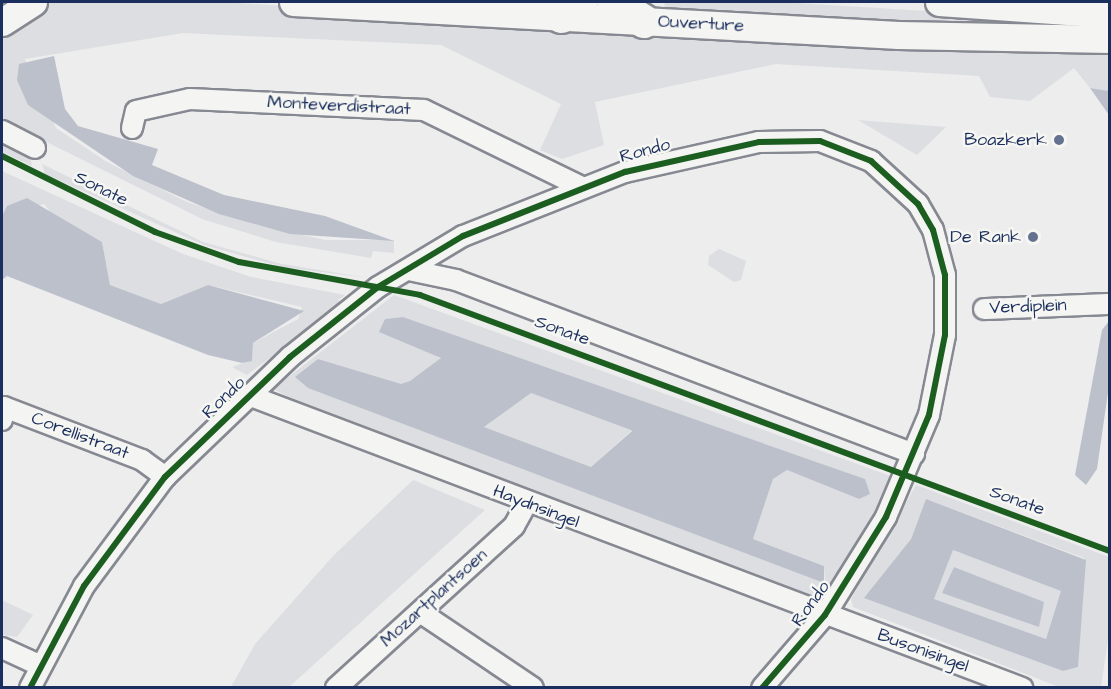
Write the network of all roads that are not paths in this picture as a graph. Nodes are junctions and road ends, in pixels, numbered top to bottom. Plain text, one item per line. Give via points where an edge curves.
1 (33, 2) edge
2 (292, 2) edge
3 (613, 2) edge
4 (939, 2) edge
5 (571, 9) edge
6 (1110, 14) edge
7 (643, 21) junction
8 (2, 22) edge
9 (1110, 39) edge
10 (132, 128) dead end
11 (2, 132) edge
12 (35, 148) dead end
13 (580, 186) junction
14 (409, 270) junction
15 (1110, 303) edge
16 (984, 309) dead end
17 (248, 395) junction
18 (2, 420) edge
19 (914, 454) junction
20 (165, 477) junction
21 (526, 504) junction
22 (420, 612) junction
23 (825, 615) junction
24 (2, 648) edge
25 (39, 665) junction
26 (30, 687) edge
27 (336, 687) edge
28 (533, 687) edge
29 (762, 687) edge
30 (1022, 687) edge

1 - 8 main road
2 - 5 main road, Ouverture
3 - 7 highway
4 - 6 main road
5 - 7 main road, Ouverture
7 - 9 main road, Ouverture via 898,35
10 - 13 street, Monteverdistraat via 136,111 190,99 424,110
11 - 12 street
13 - 14 street, Rondo via 464,236
13 - 19 street, Rondo via 660,162 793,139 851,149 889,172 933,230 945,275 945,335 929,416
14 - 17 street, Rondo via 328,324
14 - 19 street, Sonate via 456,280
15 - 16 street, Verdiplein
17 - 20 street, Rondo
17 - 21 street, Haydnsingel
18 - 20 street, Corellistraat via 4,407 142,460
19 - 23 street, Rondo via 886,517
20 - 25 street, Rondo via 84,586
21 - 22 street, Mozartplantsoen via 514,526
21 - 23 street, Haydnsingel
22 - 27 street, Mozartplantsoen
22 - 28 street
23 - 29 street, Rondo
23 - 30 street, Busonisingel
24 - 25 street
25 - 26 street, Rondo

